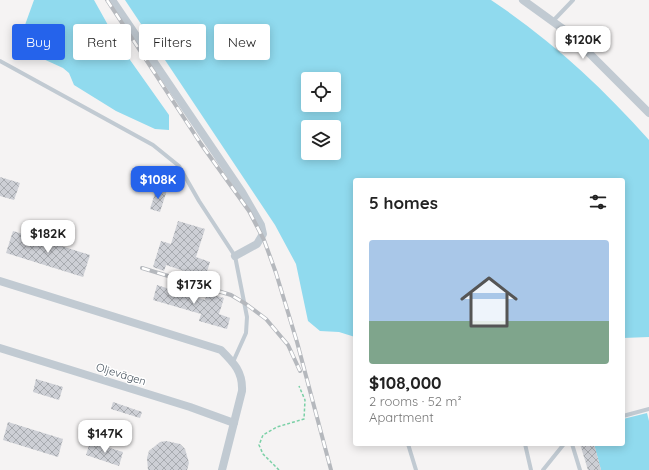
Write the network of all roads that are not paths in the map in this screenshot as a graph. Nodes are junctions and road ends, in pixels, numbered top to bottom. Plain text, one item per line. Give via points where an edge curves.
1 (112, 0) edge
2 (523, 0) edge
3 (573, 0) edge
4 (553, 22) junction
5 (0, 61) edge
6 (649, 113) edge
7 (235, 256) junction
8 (0, 281) edge
9 (0, 348) edge
10 (234, 362) junction
11 (649, 409) edge
12 (625, 415) edge
13 (234, 423) junction
14 (409, 446) edge
15 (525, 446) edge
16 (562, 446) edge
17 (573, 446) edge
18 (222, 470) edge
19 (416, 470) edge
20 (531, 470) edge
21 (543, 470) edge
22 (580, 470) edge

1 - 7 street via 242,192 261,226 263,234 257,244
2 - 4 street
3 - 4 lane
4 - 6 street via 597,60
5 - 7 lane via 164,153 179,166
7 - 10 lane via 247,317 246,333
8 - 10 street via 221,350
9 - 13 street, Oljevägen
10 - 13 street via 243,380
11 - 12 lane
13 - 18 street
14 - 19 lane
15 - 20 lane
16 - 21 lane
17 - 22 lane

